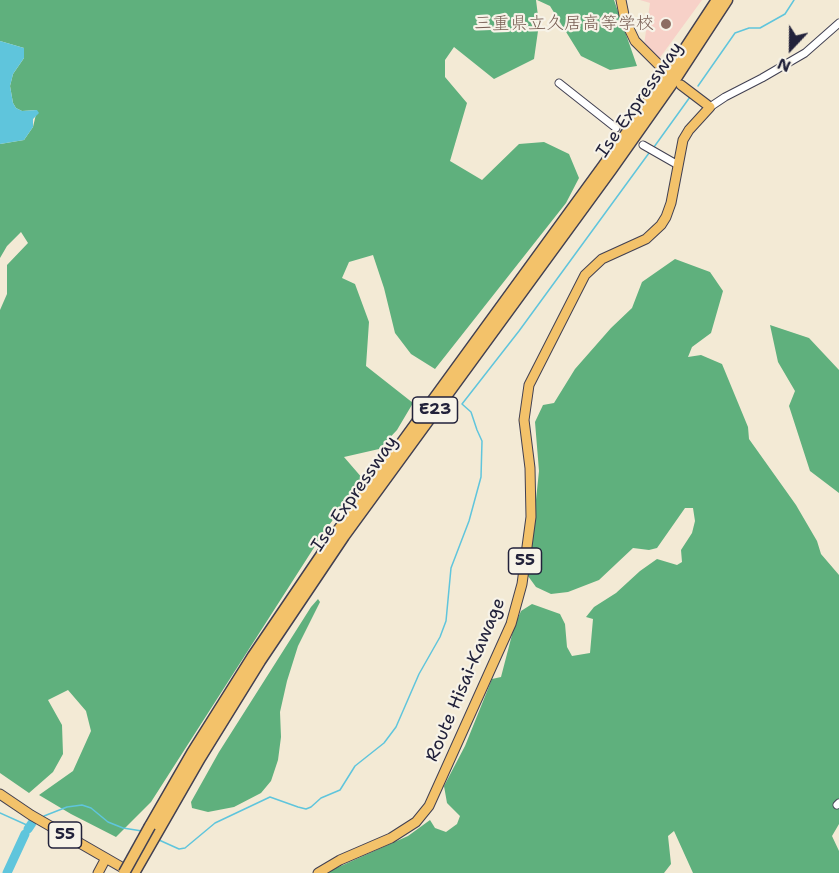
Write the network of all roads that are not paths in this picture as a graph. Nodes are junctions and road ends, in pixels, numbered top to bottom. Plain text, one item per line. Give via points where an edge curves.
1 (621, 0) edge
2 (717, 0) edge
3 (728, 0) edge
4 (839, 23) edge
5 (662, 68) dead end
6 (560, 83) dead end
7 (681, 85) dead end
8 (710, 107) junction
9 (615, 128) dead end
10 (650, 149) dead end
11 (678, 165) junction
12 (0, 794) edge
13 (154, 828) junction
14 (106, 858) junction
15 (98, 873) edge
16 (124, 873) edge
17 (133, 873) edge
18 (318, 873) edge

1 - 5 main road via 635,41
2 - 13 highway, Ise Expressway / E23 via 604,165 337,532 192,753
3 - 13 highway, Ise Expressway / E23 via 611,170 344,536
4 - 8 street via 805,53
6 - 9 street
7 - 8 main road
8 - 11 main road, Route Hisai-Kawage / 55 via 683,140
10 - 11 street
11 - 18 main road, Route Hisai-Kawage / 55 via 663,222 646,239 602,259 585,274 532,378 524,420 531,517 522,584 507,634 431,802 406,830
12 - 14 main road, 55
13 - 16 highway, Ise Expressway / E23, bridge
13 - 17 highway, Ise Expressway / E23
14 - 15 main road, 55
14 - 17 main road, 55

